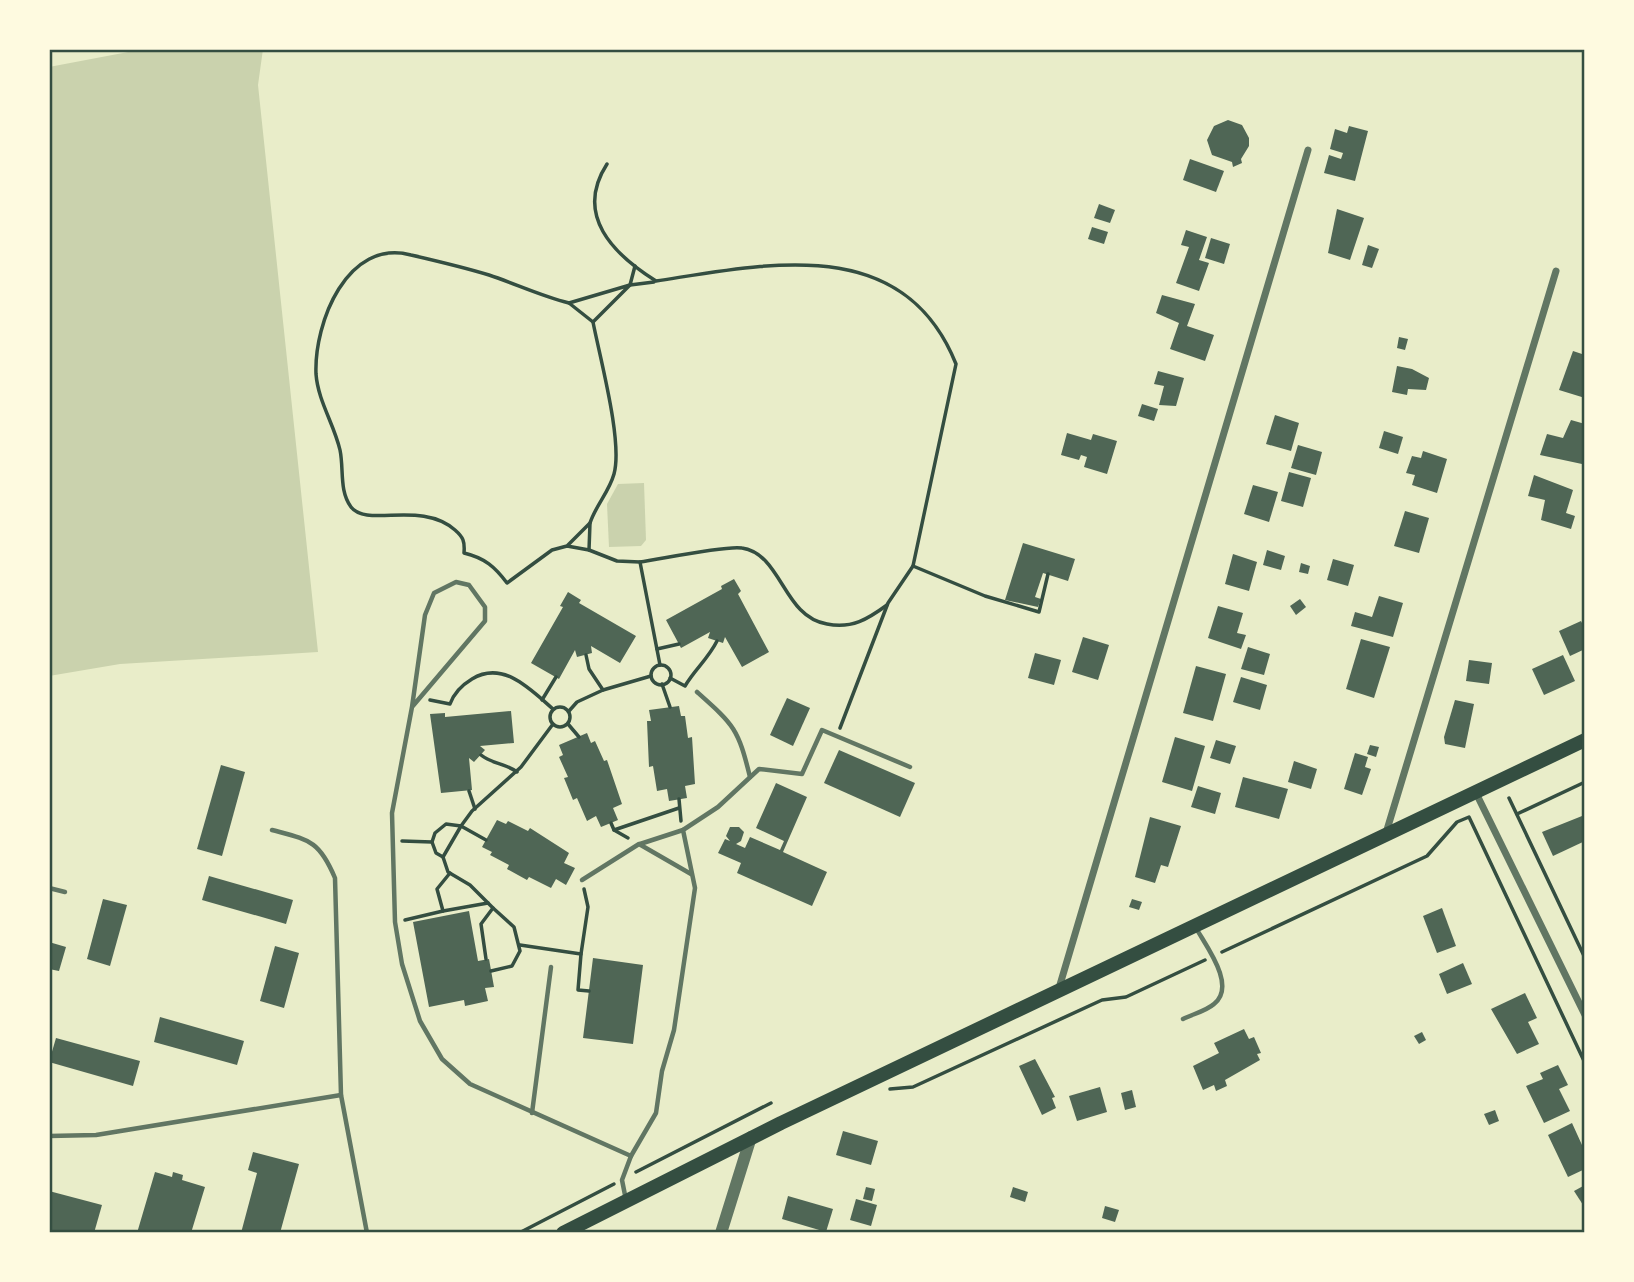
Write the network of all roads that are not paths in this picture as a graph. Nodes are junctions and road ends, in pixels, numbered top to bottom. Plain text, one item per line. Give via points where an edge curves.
1 (1308, 150) dead end
2 (1556, 271) dead end
3 (697, 692) dead end
4 (412, 707) junction
5 (1585, 740) edge
6 (910, 767) dead end
7 (750, 776) junction
8 (1475, 792) junction
9 (272, 830) dead end
10 (682, 830) junction
11 (1386, 834) junction
12 (639, 844) junction
13 (691, 874) junction
14 (582, 880) road end
15 (49, 888) edge
16 (65, 892) dead end
17 (1194, 925) junction
18 (551, 968) dead end
19 (1059, 988) junction
20 (1585, 1015) edge
21 (1184, 1019) dead end
22 (341, 1095) junction
23 (533, 1113) junction
24 (49, 1136) edge
25 (751, 1137) junction
26 (631, 1156) junction
27 (626, 1200) junction
28 (367, 1233) edge
29 (563, 1233) edge
30 (721, 1233) edge

1 - 19 street
2 - 11 street
3 - 7 lane via 741,738
4 - 4 lane via 425,615 434,593 456,582 469,585 485,607 485,621
4 - 23 lane via 393,813 394,922 402,964 420,1021 442,1059 470,1084
5 - 8 main road
6 - 7 lane via 821,730 802,774 758,769
7 - 10 lane via 718,807
8 - 11 main road
8 - 20 street
9 - 22 lane via 313,842 335,878
10 - 12 lane
10 - 13 lane
11 - 17 main road
12 - 13 lane
12 - 14 lane
13 - 26 lane via 695,888 674,1030 656,1113
15 - 16 lane
17 - 19 main road
17 - 21 lane via 1222,982 1215,1004
18 - 23 lane
19 - 25 main road
22 - 24 lane via 96,1135
22 - 28 lane
23 - 26 lane
25 - 27 main road
25 - 30 street
26 - 27 lane via 622,1180
27 - 29 main road

